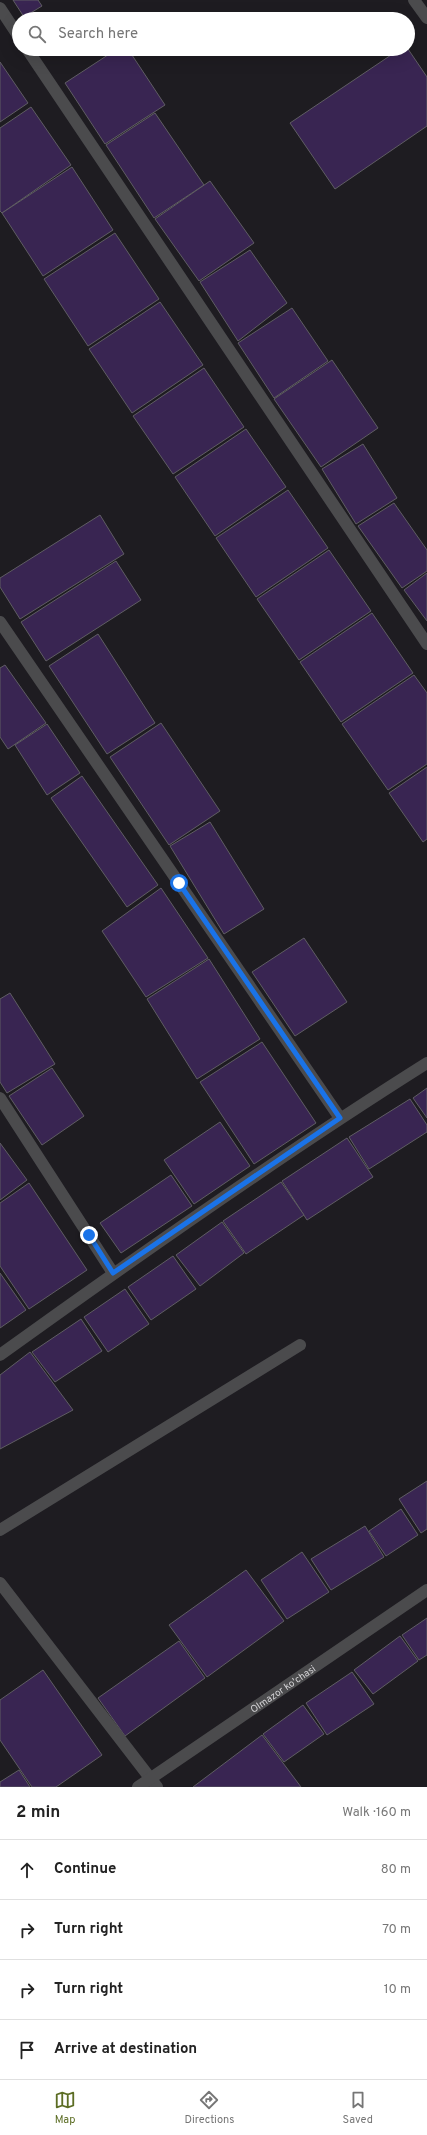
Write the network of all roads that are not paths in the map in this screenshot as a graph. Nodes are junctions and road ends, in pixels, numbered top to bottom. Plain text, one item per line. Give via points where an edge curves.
1 (414, 0) edge
2 (0, 8) edge
3 (427, 18) edge
4 (12, 26) edge
5 (32, 56) edge
6 (0, 622) edge
7 (427, 644) edge
8 (427, 1063) edge
9 (0, 1098) edge
10 (340, 1118) junction
11 (113, 1273) junction
12 (300, 1344) dead end
13 (0, 1355) edge
14 (0, 1530) edge
15 (0, 1583) edge
16 (427, 1590) edge
17 (154, 1783) edge
18 (138, 1787) edge

1 - 3 street
2 - 4 street
5 - 7 street
6 - 10 street
8 - 10 street
9 - 11 street
10 - 11 street
11 - 13 street
12 - 14 street
15 - 17 street
16 - 17 street, Olmazor ko'chasi
17 - 18 street, Olmazor ko'chasi

